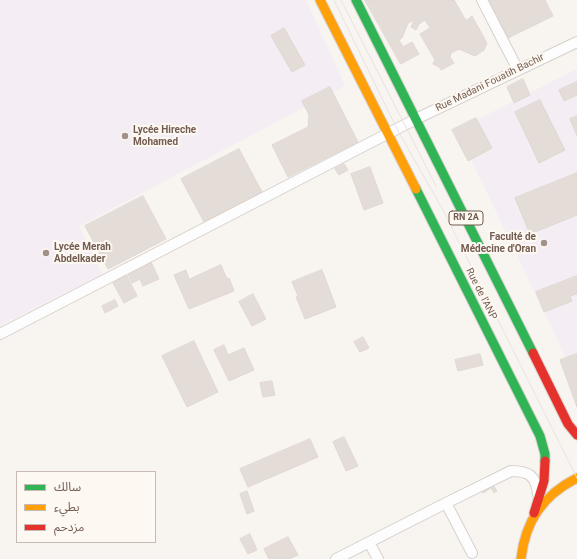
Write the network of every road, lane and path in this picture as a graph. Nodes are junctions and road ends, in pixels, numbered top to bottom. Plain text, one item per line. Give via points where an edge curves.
1 (320, 0) edge
2 (356, 0) edge
3 (482, 0) edge
4 (577, 42) edge
5 (518, 70) junction
6 (416, 119) junction
7 (387, 135) junction
8 (0, 334) edge
9 (577, 435) edge
10 (577, 478) edge
11 (538, 500) junction
12 (446, 503) junction
13 (532, 519) junction
14 (527, 531) junction
15 (369, 542) junction
16 (472, 553) dead end
17 (512, 553) dead end
18 (336, 559) edge
19 (378, 559) edge
20 (521, 559) edge

1 - 7 main road, Rue de l'ANP / RN 2A
2 - 6 main road, Rue de l'ANP / RN 2A
3 - 5 street
4 - 5 street, Rue Madani Fouatih Bachir
5 - 6 street, Rue Madani Fouatih Bachir
6 - 7 street, Rue Madani Fouatih Bachir
6 - 9 main road, Rue de l'ANP / RN 2A via 568,424
7 - 8 street, Rue Madani Fouatih Bachir
7 - 11 main road, Rue de l'ANP / RN 2A via 540,436 545,461 544,481
10 - 13 main road via 556,491
11 - 12 street via 536,483 529,474 511,471
11 - 13 main road, Rue de l'ANP / RN 2A
12 - 15 street
12 - 16 street
13 - 14 main road
14 - 17 main road
14 - 20 main road
15 - 18 street
15 - 19 street

